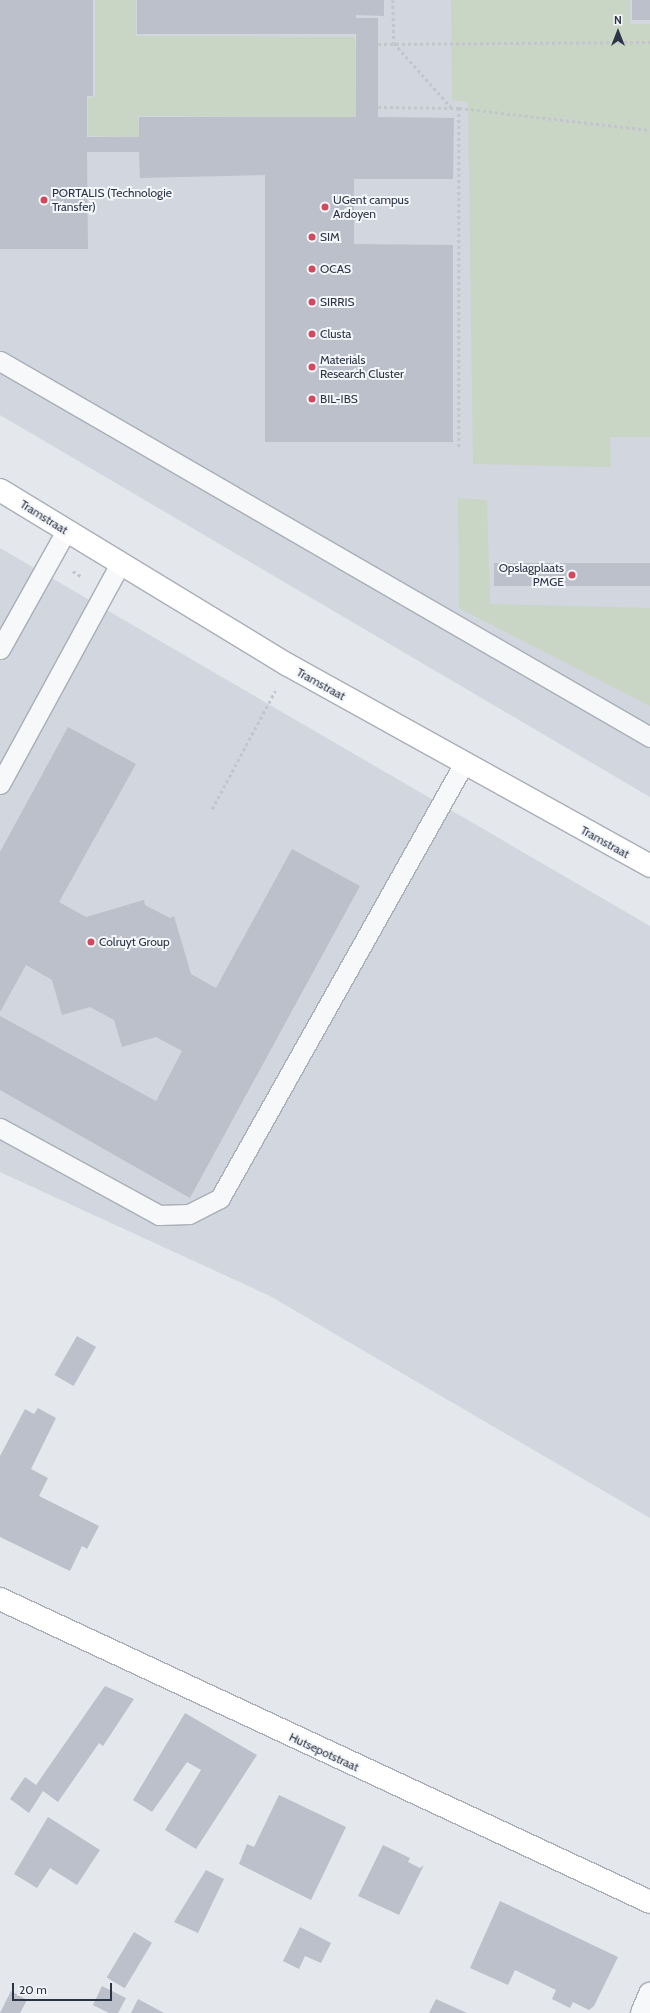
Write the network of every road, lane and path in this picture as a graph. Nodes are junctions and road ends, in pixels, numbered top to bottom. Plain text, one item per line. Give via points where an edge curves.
1 (393, 0) edge
2 (650, 42) edge
3 (394, 43) junction
4 (378, 44) dead end
5 (378, 107) dead end
6 (451, 108) junction
7 (459, 108) junction
8 (650, 130) edge
9 (0, 361) edge
10 (459, 449) dead end
11 (0, 490) edge
12 (66, 531) junction
13 (120, 564) junction
14 (0, 649) edge
15 (288, 665) junction
16 (650, 738) edge
17 (464, 764) junction
18 (0, 784) edge
19 (212, 809) dead end
20 (650, 866) edge
21 (0, 1128) edge
22 (0, 1599) edge
23 (650, 1902) edge
24 (650, 1994) edge
25 (642, 2013) edge

1 - 3 path
2 - 3 path
3 - 4 path
3 - 6 path
5 - 6 path
6 - 7 path
7 - 8 path
7 - 10 path
9 - 16 lane
11 - 12 main road, Tramstraat
12 - 13 main road, Tramstraat
12 - 14 lane
13 - 15 main road, Tramstraat
13 - 18 lane
15 - 17 main road, Tramstraat
15 - 19 path
17 - 20 main road, Tramstraat
17 - 21 lane via 220,1198 189,1214 159,1215
22 - 23 main road, Hutsepotstraat
24 - 25 street

